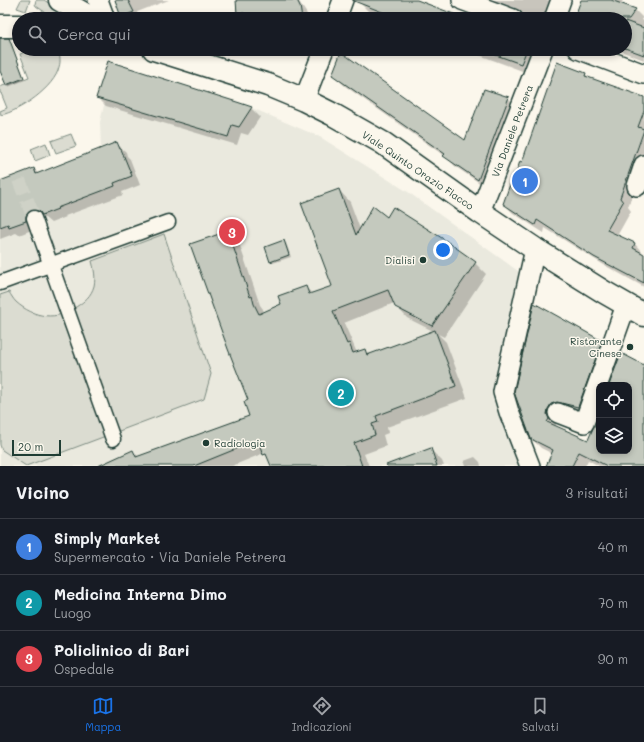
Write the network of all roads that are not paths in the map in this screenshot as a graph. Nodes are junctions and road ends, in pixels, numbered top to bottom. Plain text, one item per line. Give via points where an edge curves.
1 (60, 0) edge
2 (98, 0) edge
3 (343, 0) edge
4 (462, 0) edge
5 (561, 0) edge
6 (81, 12) edge
7 (102, 12) edge
8 (339, 12) edge
9 (494, 12) edge
10 (557, 12) edge
11 (0, 26) edge
12 (12, 26) edge
13 (176, 56) edge
14 (321, 56) edge
15 (540, 56) edge
16 (596, 56) edge
17 (644, 74) edge
18 (304, 100) junction
19 (644, 165) edge
20 (637, 186) dead end
21 (480, 212) junction
22 (34, 218) tunnel mouth
23 (168, 222) dead end
24 (535, 249) junction
25 (51, 264) junction
26 (0, 283) edge
27 (635, 310) edge
28 (558, 413) dead end
29 (113, 439) dead end
30 (530, 466) edge

1 - 6 street
2 - 7 street
3 - 8 street
4 - 9 street
5 - 10 street
11 - 12 street
13 - 18 street, Viale Quinto Orazio Flacco
14 - 18 street
15 - 21 street, Via Daniele Petrera
16 - 17 street
18 - 21 street, Viale Quinto Orazio Flacco via 383,143
19 - 20 street
21 - 24 street, Viale Quinto Orazio Flacco
22 - 25 street
23 - 25 street
24 - 27 street, Viale Quinto Orazio Flacco
24 - 30 street via 503,392
25 - 26 street
25 - 29 street
27 - 28 street via 584,423

